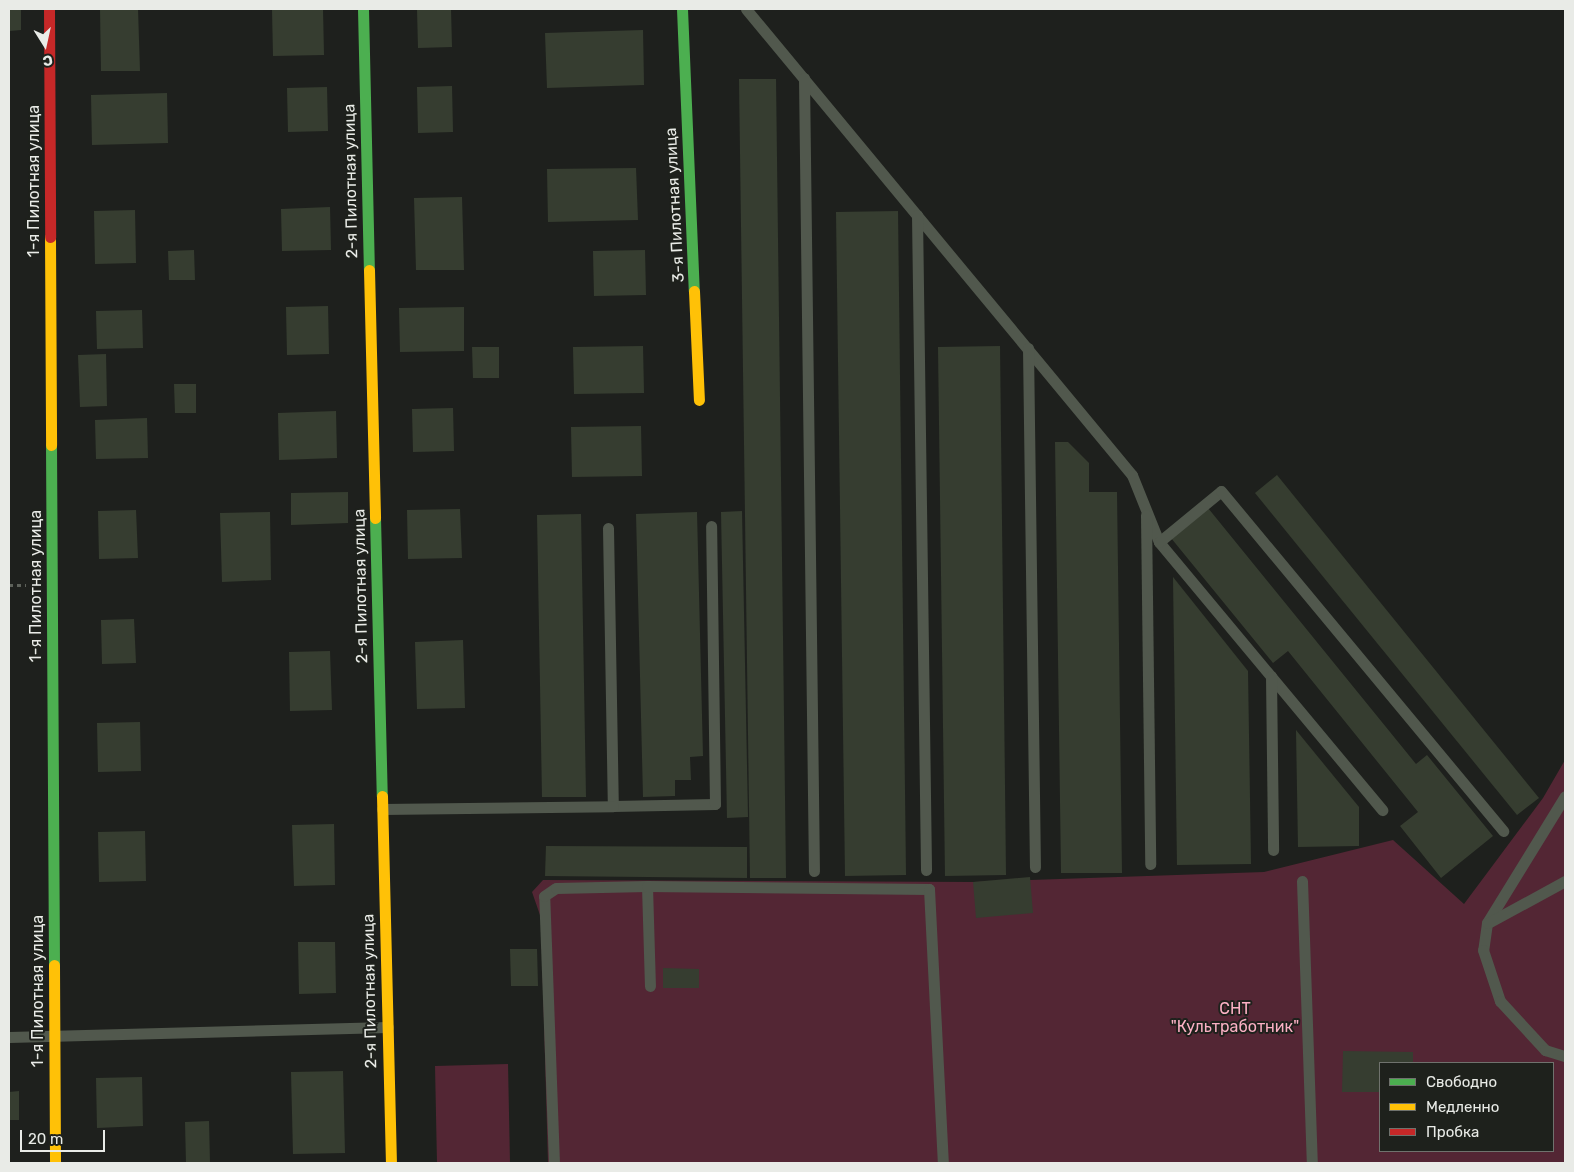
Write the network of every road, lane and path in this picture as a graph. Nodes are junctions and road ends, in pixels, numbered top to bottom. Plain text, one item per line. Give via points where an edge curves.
1 (49, 9) edge
2 (364, 9) edge
3 (682, 9) edge
4 (746, 9) edge
5 (804, 78) junction
6 (917, 215) junction
7 (1028, 348) junction
8 (699, 400) dead end
9 (1146, 508) junction
10 (710, 526) dead end
11 (608, 528) dead end
12 (1159, 542) junction
13 (1271, 676) junction
14 (1565, 796) edge
15 (613, 806) junction
16 (382, 810) junction
17 (1382, 810) dead end
18 (1503, 831) dead end
19 (1273, 850) dead end
20 (1150, 864) dead end
21 (1034, 867) dead end
22 (926, 870) dead end
23 (814, 871) dead end
24 (1302, 881) dead end
25 (1565, 881) edge
26 (646, 886) junction
27 (1487, 923) junction
28 (650, 986) dead end
29 (388, 1027) junction
30 (54, 1036) junction
31 (9, 1037) edge
32 (1565, 1056) edge
33 (55, 1163) edge
34 (391, 1163) edge
35 (554, 1163) edge
36 (943, 1163) edge
37 (1312, 1163) edge

1 - 30 street, 1-я Пилотная улица
2 - 16 street, 2-я Пилотная улица
3 - 8 street, 3-я Пилотная улица
4 - 5 lane
5 - 6 lane
5 - 23 lane
6 - 7 lane
6 - 22 lane
7 - 9 lane via 1132,475
7 - 21 lane
9 - 12 lane
9 - 20 lane
10 - 15 lane via 716,804
11 - 15 lane
12 - 13 lane
12 - 18 lane via 1221,490
13 - 17 lane
13 - 19 lane
14 - 27 lane
15 - 16 lane
16 - 29 street, 2-я Пилотная улица
24 - 37 lane
25 - 27 lane
26 - 28 lane
26 - 35 lane via 556,888 544,896
26 - 36 lane via 929,889
27 - 32 lane via 1483,950 1500,1001 1545,1050
29 - 30 lane
29 - 34 street, 2-я Пилотная улица
30 - 31 lane
30 - 33 street, 1-я Пилотная улица

